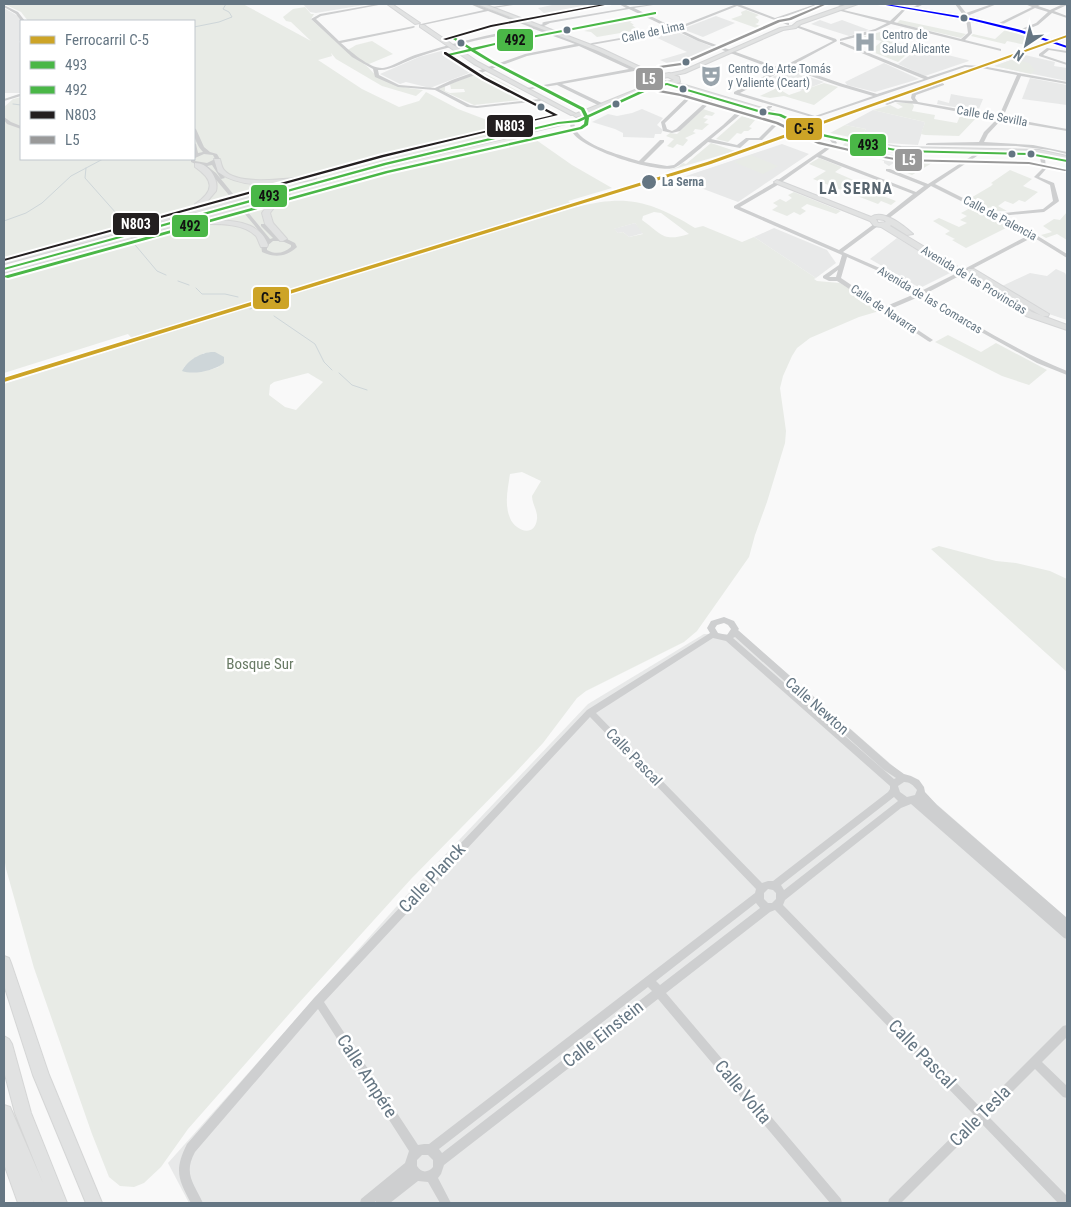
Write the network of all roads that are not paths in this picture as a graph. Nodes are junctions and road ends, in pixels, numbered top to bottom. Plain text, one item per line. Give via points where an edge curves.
1 (387, 4) edge
2 (472, 4) edge
3 (480, 4) edge
4 (517, 4) edge
5 (621, 4) edge
6 (653, 4) edge
7 (736, 4) edge
8 (819, 4) edge
9 (855, 4) edge
10 (886, 4) edge
11 (922, 4) edge
12 (968, 4) edge
13 (995, 4) edge
14 (1027, 4) edge
15 (1040, 4) edge
16 (1066, 4) edge
17 (958, 5) edge
18 (4, 6) edge
19 (839, 6) edge
20 (1034, 6) junction
21 (488, 7) edge
22 (504, 8) junction
23 (629, 8) junction
24 (908, 9) junction
25 (1051, 12) junction
26 (1067, 17) edge
27 (966, 18) junction
28 (775, 19) junction
29 (22, 20) edge
30 (888, 23) junction
31 (417, 25) junction
32 (788, 25) junction
33 (795, 25) junction
34 (538, 26) junction
35 (996, 26) junction
36 (675, 29) junction
37 (1020, 31) junction
38 (838, 41) junction
39 (962, 41) junction
40 (338, 42) junction
41 (592, 44) junction
42 (580, 45) junction
43 (448, 47) junction
44 (1067, 47) edge
45 (1000, 50) dead end
46 (730, 52) junction
47 (1067, 52) edge
48 (1067, 64) edge
49 (787, 66) junction
50 (375, 68) junction
51 (637, 69) junction
52 (486, 70) junction
53 (780, 70) junction
54 (684, 72) junction
55 (1020, 74) junction
56 (661, 78) junction
57 (926, 78) junction
58 (556, 82) junction
59 (674, 82) junction
60 (1067, 83) edge
61 (942, 84) dead end
62 (436, 89) junction
63 (522, 89) junction
64 (696, 92) junction
65 (20, 95) edge
66 (878, 96) junction
67 (714, 97) junction
68 (4, 98) edge
69 (540, 100) junction
70 (757, 103) junction
71 (917, 103) junction
72 (887, 104) dead end
73 (604, 106) junction
74 (745, 107) junction
75 (769, 109) junction
76 (740, 112) junction
77 (571, 117) junction
78 (1001, 117) junction
79 (4, 118) edge
80 (4, 126) edge
81 (20, 129) edge
82 (20, 130) edge
83 (810, 130) junction
84 (1067, 130) edge
85 (195, 131) edge
86 (708, 140) junction
87 (481, 141) junction
88 (662, 141) dead end
89 (928, 144) dead end
90 (885, 147) junction
91 (986, 148) junction
92 (427, 151) junction
93 (971, 151) junction
94 (208, 153) junction
95 (816, 155) junction
96 (1042, 156) junction
97 (1067, 157) edge
98 (197, 160) edge
99 (216, 162) junction
100 (640, 163) junction
101 (962, 164) junction
102 (888, 170) dead end
103 (364, 172) junction
104 (316, 177) junction
105 (785, 177) junction
106 (777, 182) junction
107 (930, 185) junction
108 (916, 194) junction
109 (253, 199) junction
110 (227, 206) junction
111 (176, 215) junction
112 (996, 216) junction
113 (881, 221) junction
114 (1033, 235) junction
115 (280, 239) junction
116 (106, 244) junction
117 (266, 244) junction
118 (840, 252) junction
119 (1067, 256) edge
120 (4, 263) edge
121 (841, 264) junction
122 (4, 271) edge
123 (964, 271) junction
124 (838, 279) junction
125 (921, 294) junction
126 (885, 309) junction
127 (1067, 322) edge
128 (1067, 328) edge
129 (930, 340) dead end
130 (1067, 373) edge
131 (735, 632) junction
132 (714, 634) junction
133 (728, 638) junction
134 (590, 712) junction
135 (897, 784) junction
136 (914, 798) junction
137 (773, 886) junction
138 (760, 892) junction
139 (776, 903) junction
140 (1067, 924) edge
141 (1067, 935) edge
142 (4, 963) edge
143 (650, 981) junction
144 (658, 992) junction
145 (318, 1000) junction
146 (1067, 1030) edge
147 (4, 1044) edge
148 (1035, 1062) junction
149 (1067, 1093) edge
150 (4, 1113) edge
151 (982, 1115) junction
152 (4, 1142) edge
153 (431, 1149) junction
154 (416, 1152) junction
155 (438, 1163) junction
156 (414, 1171) junction
157 (430, 1175) junction
158 (26, 1203) edge
159 (43, 1203) edge
160 (59, 1203) edge
161 (94, 1203) edge
162 (197, 1203) edge
163 (365, 1203) edge
164 (381, 1203) edge
165 (446, 1203) edge
166 (837, 1203) edge
167 (893, 1203) edge
168 (1066, 1203) edge

1 - 31 main road
1 - 40 street via 313,18
2 - 21 street
3 - 34 main road
4 - 22 street
5 - 23 street
6 - 23 street
7 - 28 street
7 - 36 street, Calle de Lima
8 - 28 street
9 - 19 main road
10 - 24 main road
11 - 24 street
12 - 17 street
13 - 27 street
14 - 20 street
15 - 20 street
16 - 25 street
17 - 27 street
18 - 29 street
19 - 30 street
19 - 33 main road
20 - 25 street
20 - 35 street
21 - 22 main road
21 - 31 street
21 - 34 street
22 - 34 main road
23 - 34 street
23 - 36 street
24 - 27 main road
24 - 30 street
25 - 26 street
25 - 37 street via 1037,24
27 - 35 main road
27 - 39 street via 970,33
28 - 32 street
30 - 38 street via 877,31
30 - 39 street
31 - 40 street
31 - 43 main road
32 - 33 main road
32 - 46 main road
33 - 38 street
34 - 41 main road
34 - 42 street
34 - 43 street
34 - 51 main road via 600,50
35 - 37 main road
36 - 41 street, Calle de Lima
36 - 46 street
37 - 44 main road
38 - 49 street
38 - 57 street
39 - 45 street
40 - 50 street via 360,61
41 - 56 main road
42 - 51 street
42 - 52 street via 526,55
43 - 50 street via 384,69
43 - 52 main road
46 - 53 street
46 - 54 main road
47 - 48 street via 1048,49 1040,55
49 - 53 street
49 - 66 street
50 - 62 street via 377,76 395,85
51 - 56 main road
51 - 58 street
52 - 62 street
52 - 63 main road
53 - 70 street via 736,92
54 - 56 main road
54 - 59 main road
55 - 57 street via 962,66
55 - 60 street
55 - 78 street
56 - 59 highway
56 - 59 highway
56 - 73 highway
57 - 66 street
58 - 63 street
58 - 73 street
59 - 64 street
59 - 70 main road
59 - 75 main road
59 - 77 highway
61 - 71 street via 914,94
62 - 69 street via 472,107
63 - 69 main road
63 - 77 main road
64 - 67 street
64 - 67 street via 663,123 666,130 678,130
65 - 68 street
66 - 75 street via 815,117
67 - 74 street
69 - 77 main road
70 - 75 main road
71 - 72 street, Calle de Sevilla via 895,101
71 - 78 street, Calle de Sevilla
73 - 77 highway
74 - 75 street
74 - 76 street
75 - 83 main road
75 - 93 main road via 821,133 870,143
76 - 86 street
76 - 86 street via 776,124 760,138 748,139 738,147
77 - 87 highway
77 - 92 highway
77 - 100 street via 574,131 580,138
78 - 84 street, Calle de Sevilla
78 - 91 street via 986,133
79 - 81 street
80 - 82 street
83 - 90 main road
83 - 95 street via 834,140 834,144
85 - 94 street via 202,148
86 - 100 street via 672,168
87 - 103 highway
87 - 109 highway
88 - 100 street
89 - 93 street
90 - 93 main road
90 - 93 street via 960,154
91 - 93 main road
91 - 93 street
91 - 96 street
91 - 97 main road
92 - 104 highway
92 - 109 highway
93 - 101 street
93 - 101 street
94 - 98 street
94 - 99 street via 218,156
95 - 105 street
95 - 108 street
96 - 97 street
96 - 112 street via 1044,171 1036,177 1052,184 1056,201 1044,210
98 - 99 street
98 - 111 highway via 210,175 214,191 205,202
98 - 117 street via 214,174 262,231 268,239
99 - 104 highway via 227,175 243,181 290,181
99 - 115 street via 219,173 267,230
101 - 107 street
102 - 107 street, Calle de Palencia
103 - 109 highway
103 - 115 highway via 273,203 266,219
104 - 109 highway
105 - 106 street
105 - 113 main road, Avenida de las Provincias
106 - 113 main road, Avenida de las Provincias
106 - 118 street, Avenida de las Comarcas via 736,207
107 - 108 street
107 - 112 street, Calle de Palencia
108 - 113 street
109 - 110 highway, bridge
110 - 111 highway
110 - 116 highway
110 - 120 highway
110 - 122 highway
111 - 120 highway
112 - 114 street, Calle de Palencia
113 - 118 street
113 - 123 main road, Avenida de las Provincias
114 - 119 street, Calle de Palencia
114 - 123 street
115 - 117 street
115 - 117 street via 290,241 294,247 284,254 270,254 264,251
116 - 117 highway via 200,222 245,226 258,233
116 - 122 highway
118 - 121 street, Calle de Navarra
118 - 121 street via 834,252
118 - 125 street, Avenida de las Comarcas via 888,273
121 - 124 street, Calle de Navarra
121 - 124 street, Calle de Navarra via 825,277
123 - 125 street
123 - 127 main road, Avenida de las Provincias via 1039,311
123 - 128 main road, Avenida de las Provincias via 1029,314
124 - 126 street, Calle de Navarra
125 - 126 street
125 - 130 street, Avenida de las Comarcas via 991,336
126 - 129 street, Calle de Navarra
131 - 132 street via 731,624 720,620 712,625
131 - 133 street
131 - 135 street, Calle Newton via 887,768
132 - 133 street
132 - 134 street, Calle Planck
133 - 135 street, Calle Newton
134 - 138 street, Calle Pascal
134 - 145 street, Calle Planck
135 - 136 street via 897,796
135 - 136 street via 912,780 917,783
135 - 137 street via 891,795
136 - 139 street, Calle Einstein via 898,805
136 - 140 street via 934,808
136 - 141 street
137 - 138 street via 766,886
137 - 139 street via 779,890
138 - 139 street via 762,903
138 - 143 street, Calle Einstein
139 - 144 street, Calle Einstein
139 - 151 street, Calle Pascal
142 - 161 highway via 41,1075
143 - 144 street, Calle Volta
143 - 153 street, Calle Einstein
144 - 155 street, Calle Einstein
144 - 166 street, Calle Volta
145 - 154 street, Calle Ampére
145 - 162 street, Calle Planck via 184,1159 185,1181
146 - 148 street, Calle Tesla
147 - 160 highway via 23,1113
148 - 149 street
148 - 151 street, Calle Tesla
150 - 159 highway
151 - 167 street, Calle Tesla
151 - 168 street, Calle Pascal via 989,1126
152 - 158 highway
153 - 154 street
153 - 155 street via 437,1155
154 - 156 street via 413,1155
155 - 157 street
156 - 157 street via 420,1177
156 - 163 street
156 - 164 street
157 - 165 street

